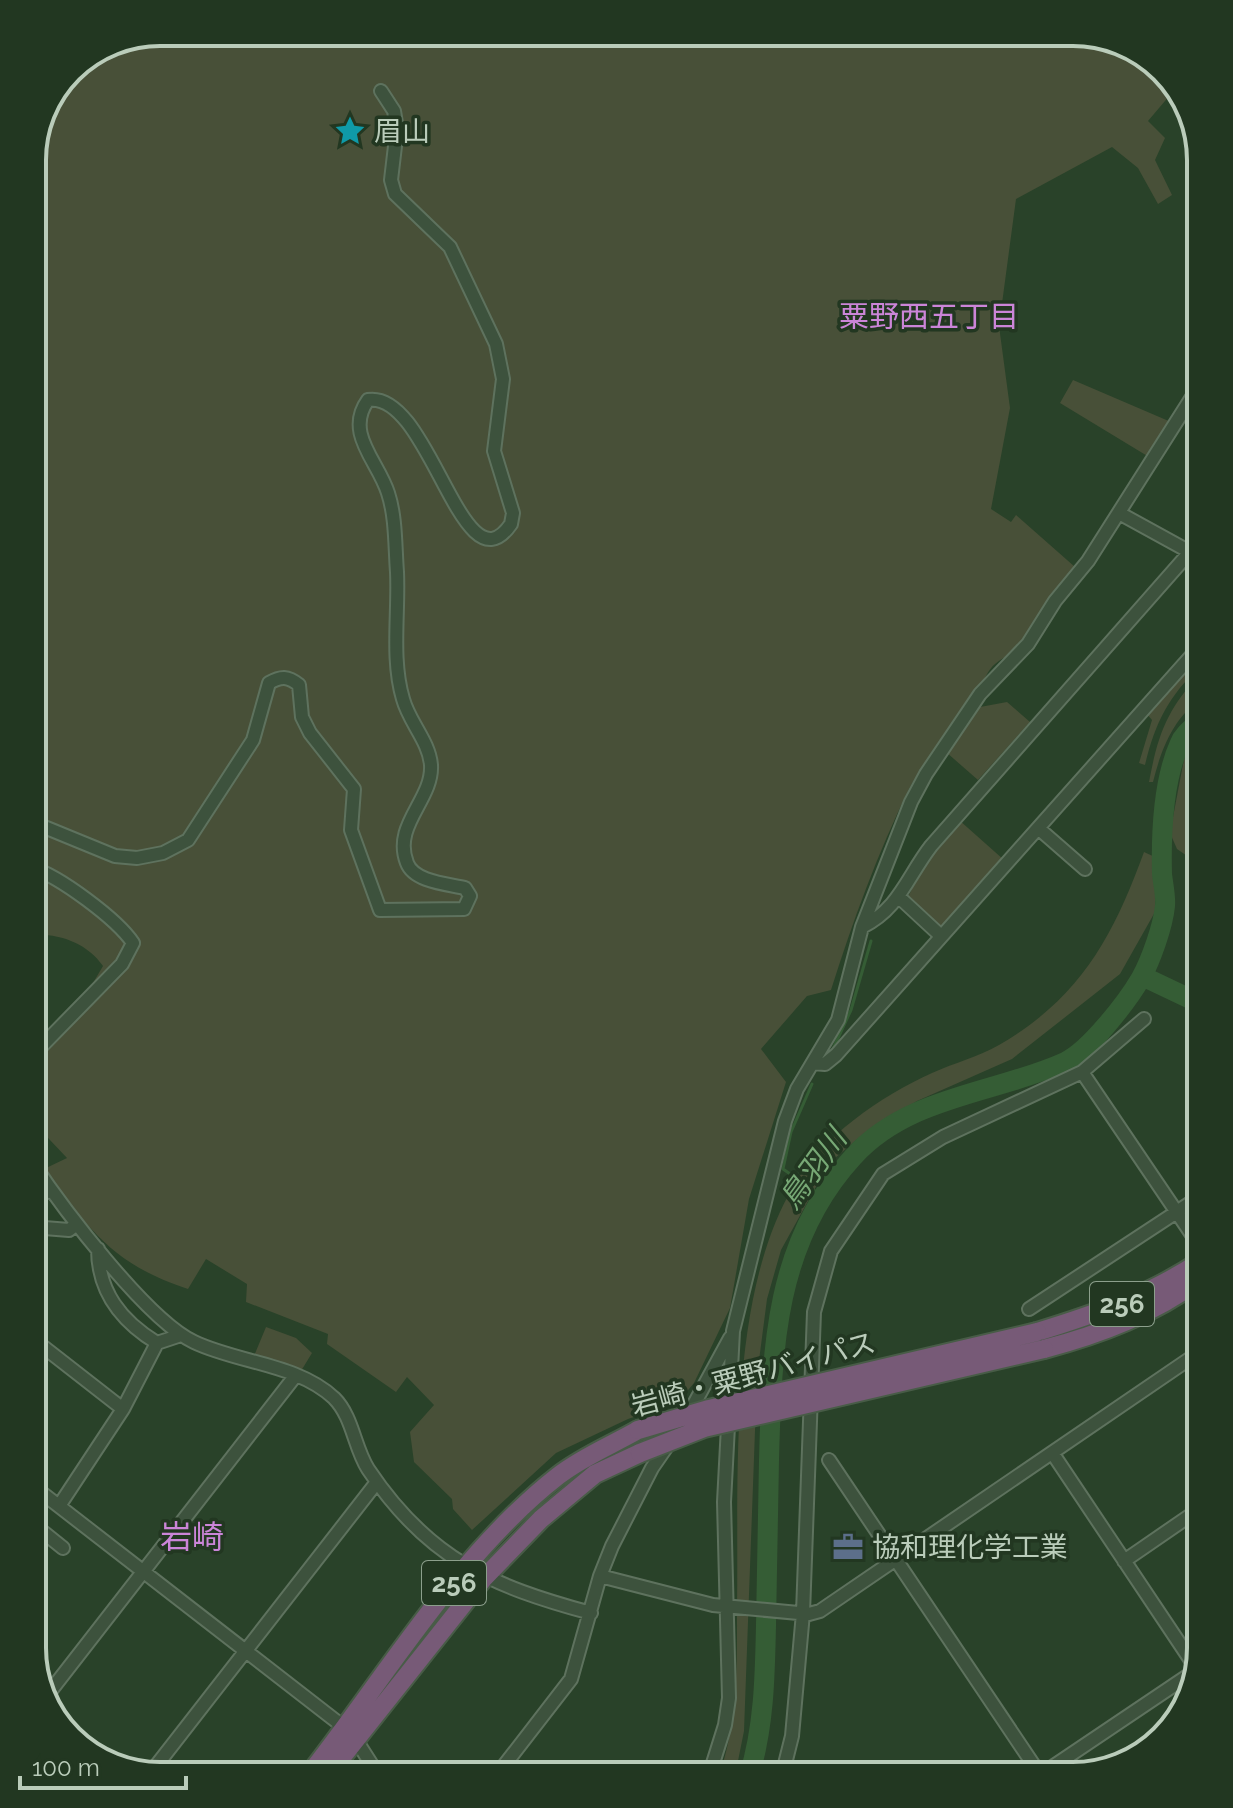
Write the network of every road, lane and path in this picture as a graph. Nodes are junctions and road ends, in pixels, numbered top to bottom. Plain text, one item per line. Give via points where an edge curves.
1 (381, 91) dead end
2 (1187, 405) edge
3 (1119, 513) junction
4 (1187, 550) edge
5 (1187, 565) edge
6 (1187, 661) edge
7 (46, 828) edge
8 (1038, 828) junction
9 (1085, 869) dead end
10 (46, 873) edge
11 (900, 898) junction
12 (862, 927) junction
13 (941, 936) junction
14 (1144, 1019) dead end
15 (46, 1042) edge
16 (813, 1063) junction
17 (1082, 1072) junction
18 (46, 1183) edge
19 (46, 1192) edge
20 (52, 1192) junction
21 (1187, 1205) edge
22 (1177, 1212) junction
23 (77, 1224) junction
24 (1187, 1227) edge
25 (46, 1228) edge
26 (98, 1249) junction
27 (1187, 1270) edge
28 (1187, 1289) edge
29 (1029, 1309) dead end
30 (733, 1331) junction
31 (181, 1335) junction
32 (1040, 1340) junction
33 (157, 1343) junction
34 (46, 1349) edge
35 (1187, 1361) edge
36 (296, 1375) junction
37 (123, 1409) junction
38 (1053, 1454) junction
39 (829, 1460) dead end
40 (377, 1482) junction
41 (46, 1496) edge
42 (59, 1506) junction
43 (1187, 1518) edge
44 (46, 1534) edge
45 (63, 1548) dead end
46 (894, 1558) junction
47 (1124, 1561) junction
48 (466, 1568) junction
49 (144, 1571) junction
50 (600, 1576) junction
51 (484, 1578) junction
52 (729, 1608) junction
53 (591, 1613) junction
54 (801, 1613) junction
55 (245, 1651) junction
56 (1186, 1657) edge
57 (1182, 1679) edge
58 (53, 1687) edge
59 (351, 1734) junction
60 (159, 1762) edge
61 (322, 1762) edge
62 (335, 1762) edge
63 (370, 1762) edge
64 (507, 1762) edge
65 (713, 1762) edge
66 (786, 1762) edge
67 (1031, 1762) edge
68 (1060, 1762) edge

1 - 7 street via 394,111 397,129 391,180 395,194 450,247 496,344 503,379 494,451 513,513 511,524 496,538 483,539 472,532 393,404 368,400 358,427 389,496 398,589 398,680 431,766 429,783 406,826 407,865 420,877 465,888 469,903 464,909 380,910 351,830 354,789 310,733 302,717 299,685 292,679 279,677 269,683 253,740 188,840 137,858 115,856
2 - 3 street
3 - 4 street
3 - 12 street via 1028,644 980,694 942,746 911,802
5 - 11 street via 931,846
6 - 8 street
8 - 9 street
8 - 13 street
10 - 15 street via 127,933 133,943 122,964
11 - 12 street
11 - 13 street
12 - 16 street via 838,1020
13 - 16 street via 836,1055 825,1064
14 - 17 street
16 - 30 street via 785,1121
17 - 22 street
17 - 54 street via 943,1137 883,1174 831,1251 814,1312
18 - 20 street
19 - 20 street
20 - 23 street
21 - 22 street
22 - 24 street
22 - 29 street
23 - 25 street via 69,1230
23 - 26 street
26 - 31 street
26 - 33 street via 98,1268 119,1314
27 - 32 highway, 岩崎・粟野バイパス / 256 via 1162,1287
28 - 32 highway, 岩崎・粟野バイパス / 256 via 1125,1323
30 - 50 street via 693,1409 652,1468
30 - 52 street via 724,1502
31 - 33 street
31 - 36 street
32 - 48 highway, 岩崎・粟野バイパス / 256, bridge via 709,1409 638,1430 561,1474
32 - 51 highway, 岩崎・粟野バイパス / 256, bridge via 704,1428 640,1453 595,1474 541,1519
33 - 37 street
34 - 37 street
35 - 38 street
36 - 40 street via 323,1389 344,1411
36 - 49 street
37 - 42 street
38 - 46 street
38 - 47 street
39 - 46 street
40 - 48 street via 406,1516
40 - 55 street
41 - 42 street
42 - 49 street
43 - 47 street
44 - 45 street
46 - 54 street via 820,1611
46 - 67 street
47 - 56 street
48 - 51 street
48 - 59 highway, 岩崎・粟野バイパス / 256
49 - 55 street
49 - 58 street
50 - 52 street
50 - 53 street
51 - 53 street via 520,1594
51 - 59 highway, 岩崎・粟野バイパス / 256
52 - 54 street
52 - 65 street via 729,1698
53 - 64 street via 571,1679
54 - 66 street
55 - 59 street
55 - 60 street
57 - 68 street
59 - 61 highway, 岩崎・粟野バイパス / 256
59 - 62 highway, 岩崎・粟野バイパス / 256
59 - 63 street

